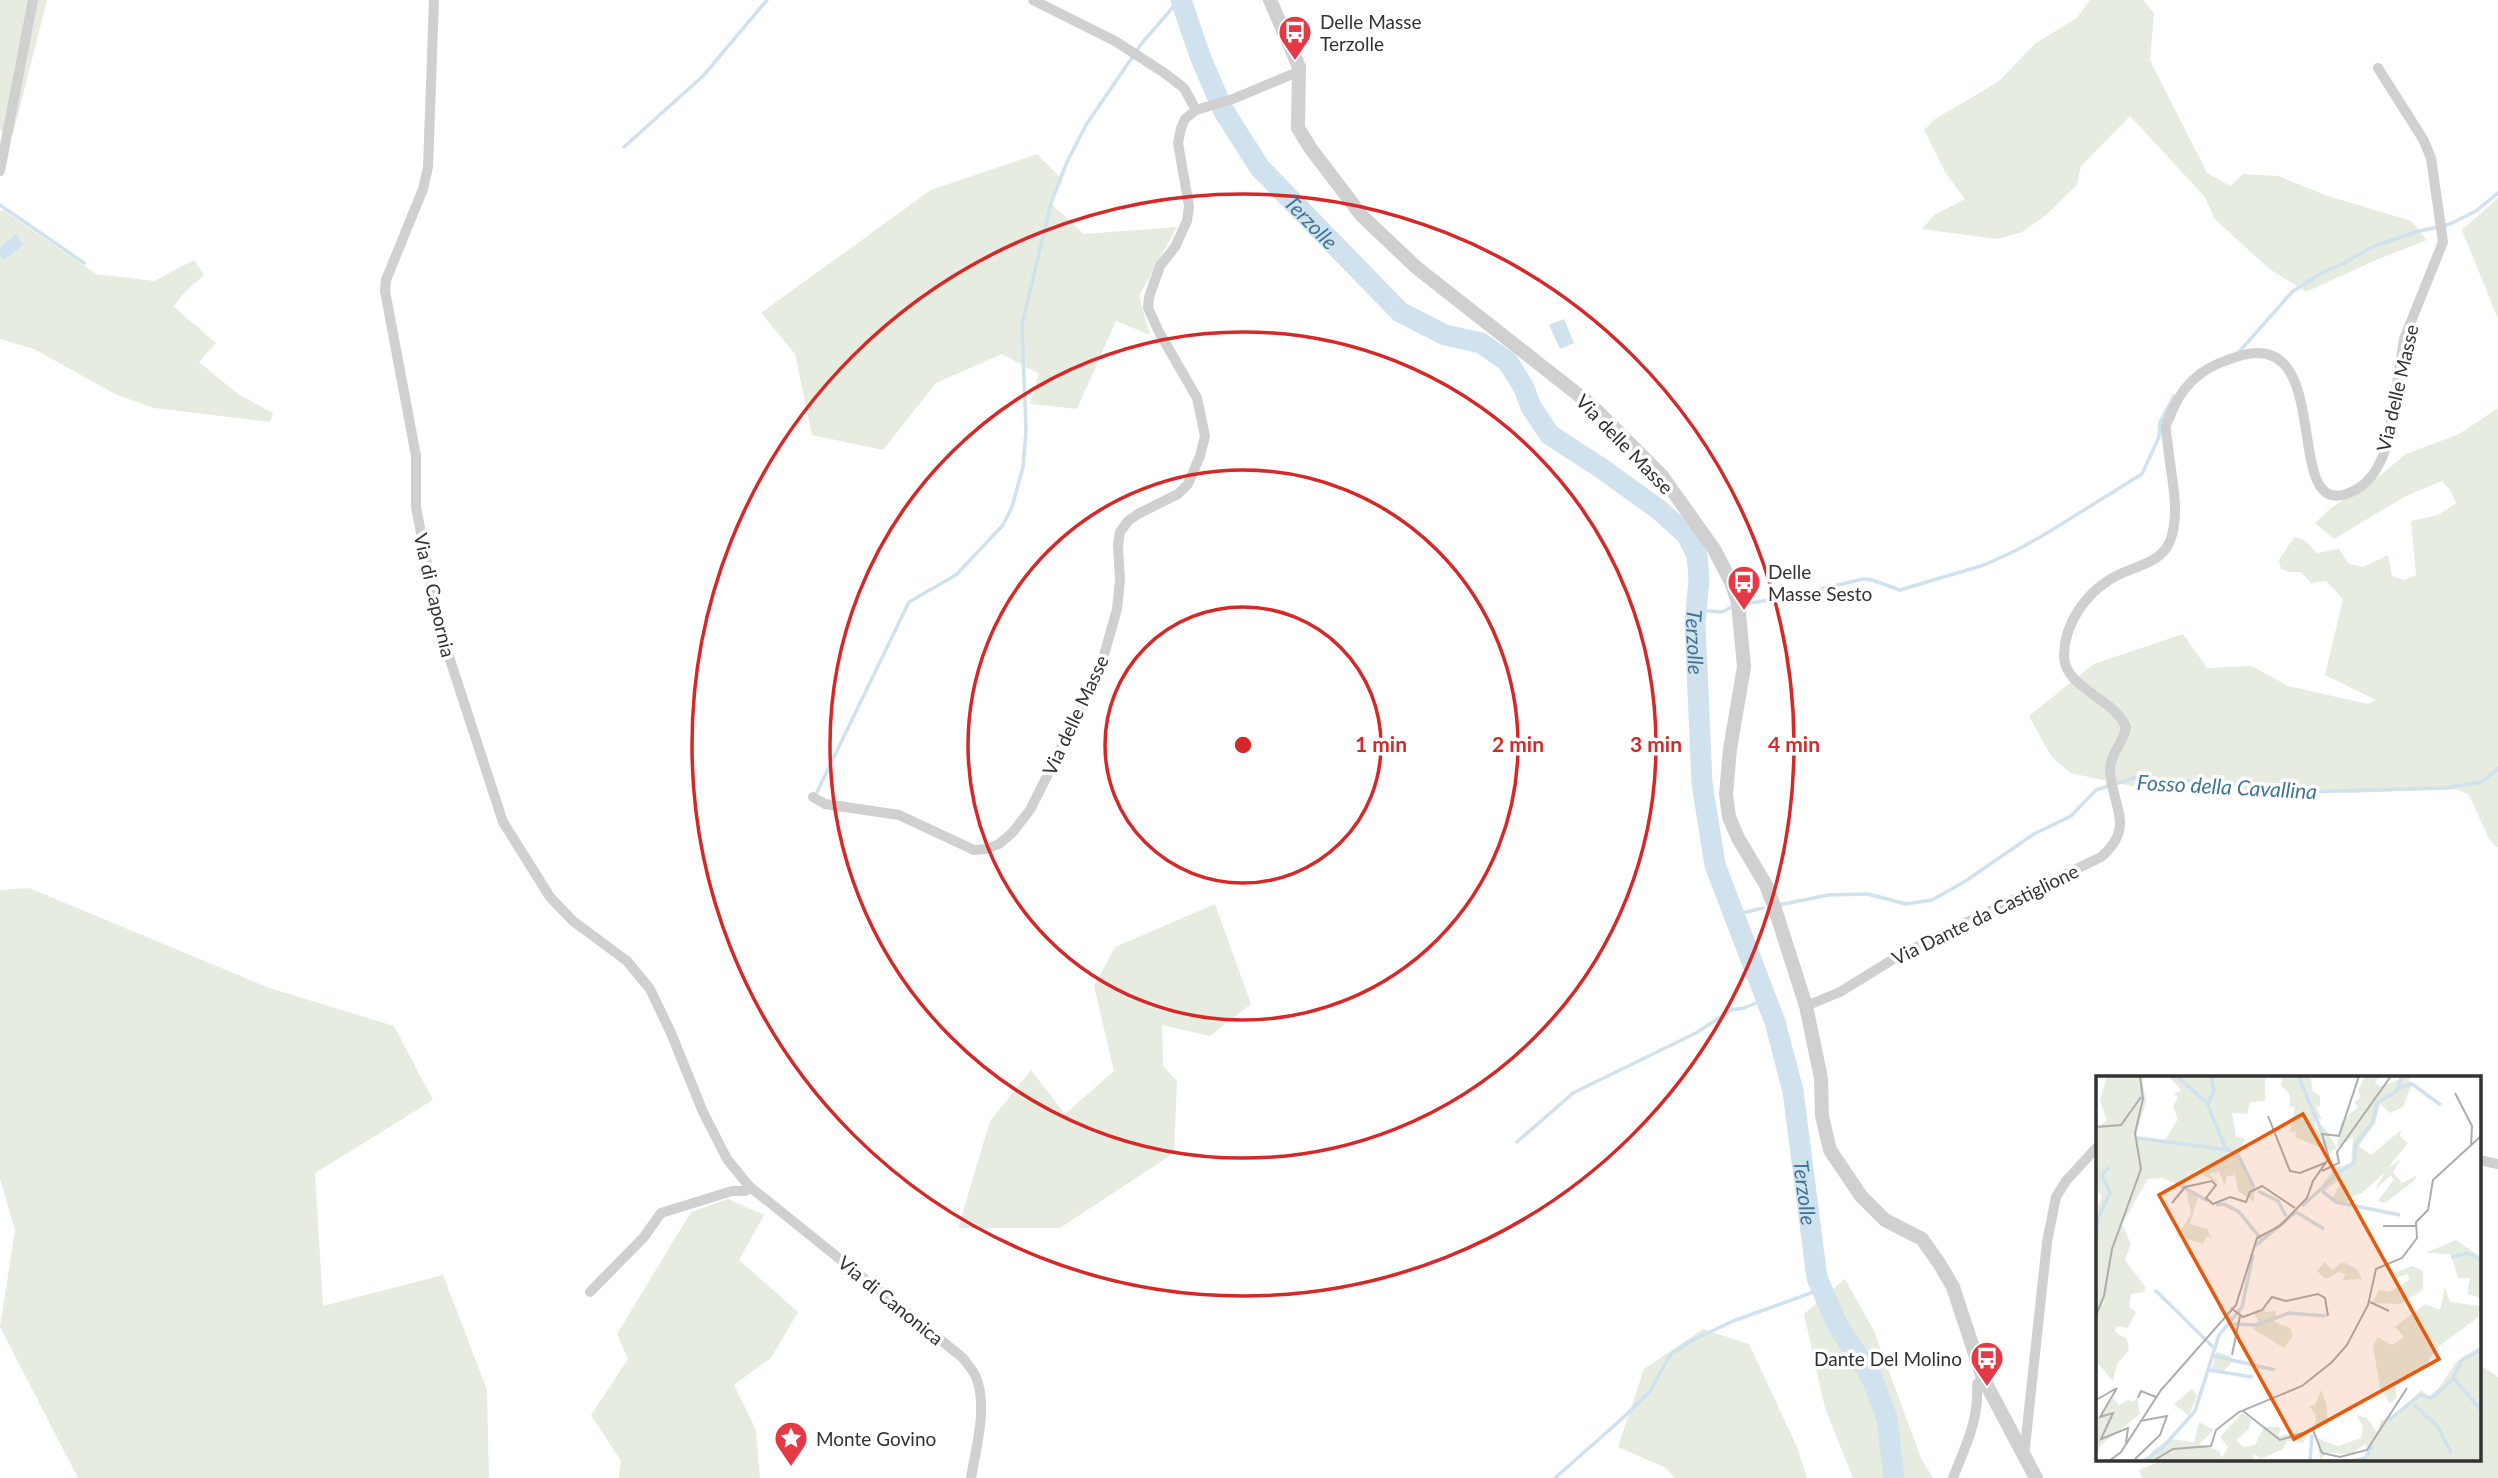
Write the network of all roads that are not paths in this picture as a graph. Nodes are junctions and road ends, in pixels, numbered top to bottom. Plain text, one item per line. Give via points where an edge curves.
1 (33, 0) edge
2 (434, 0) edge
3 (1033, 0) edge
4 (1270, 0) edge
5 (2378, 68) dead end
6 (1300, 71) junction
7 (1198, 109) junction
8 (0, 171) edge
9 (813, 797) dead end
10 (2115, 797) joint
11 (1806, 1006) junction
12 (2096, 1148) edge
13 (727, 1159) joint
14 (2480, 1160) edge
15 (2498, 1164) edge
16 (749, 1186) junction
17 (590, 1292) dead end
18 (1983, 1378) junction
19 (2023, 1458) junction
20 (971, 1478) edge
21 (1953, 1478) edge
22 (2036, 1478) edge

1 - 8 street
2 - 13 street, Via di Capornia via 428,167 385,291 416,456 416,508 439,626 503,822 550,897 573,921 627,961 649,989
3 - 7 street via 1153,65 1184,88
4 - 6 street, Via delle Masse
5 - 10 street, Via delle Masse via 2431,158 2443,242 2404,339 2384,456 2359,488 2334,497 2323,491 2315,475 2292,374 2283,361 2271,355 2255,352 2233,358 2186,386 2166,426 2174,507 2169,544 2162,554 2109,579 2082,603 2064,651 2064,664 2073,678 2122,717 2126,727 2110,770
6 - 7 street
6 - 11 street, Via delle Masse via 1298,128 1362,216 1417,268 1590,404 1662,476 1714,550 1738,602 1743,647 1726,794 1730,817 1766,885
7 - 9 street, Via delle Masse via 1185,119 1178,136 1189,206 1187,221 1160,266 1148,308 1197,398 1203,446 1188,484 1128,521 1120,532 1120,580 1104,655 1030,810 999,844 974,850 899,815 825,804
10 - 11 street, Via Dante da Castiglione via 2120,829 2101,857
11 - 18 street via 1830,1150 1861,1196 1885,1220 1922,1240 1940,1263 1953,1287
12 - 19 street via 2056,1197
13 - 16 street, Via di Canonica
14 - 15 street
16 - 17 street via 745,1191 661,1213
16 - 20 street, Via di Canonica via 962,1358 975,1376 980,1399
18 - 19 street
18 - 21 street via 1977,1384 1973,1430
19 - 22 street

